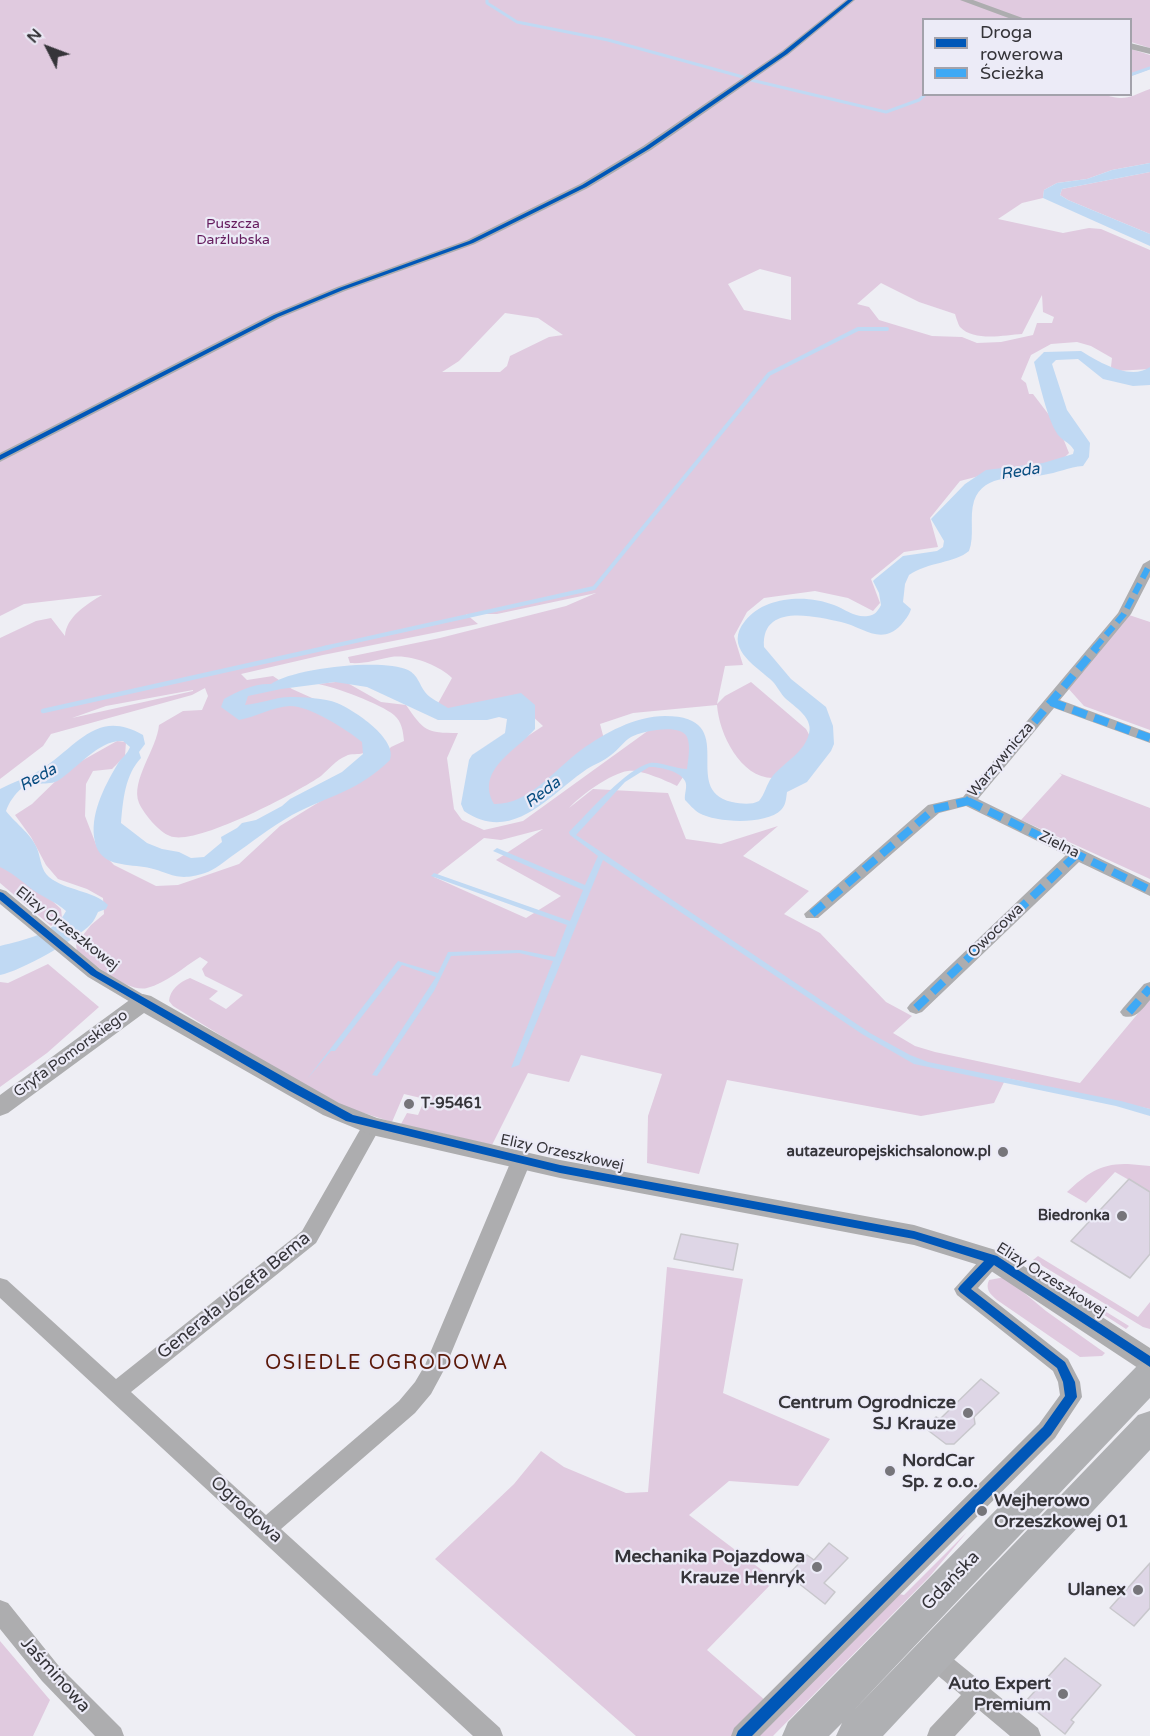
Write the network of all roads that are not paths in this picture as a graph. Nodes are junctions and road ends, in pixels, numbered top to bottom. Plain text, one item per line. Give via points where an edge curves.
1 (851, 0) edge
2 (964, 0) edge
3 (1018, 18) edge
4 (1132, 46) edge
5 (1150, 51) edge
6 (0, 458) edge
7 (1150, 564) edge
8 (1051, 702) junction
9 (1150, 738) edge
10 (968, 801) junction
11 (1077, 854) junction
12 (1150, 890) edge
13 (0, 895) edge
14 (812, 914) dead end
15 (1150, 988) edge
16 (143, 1002) junction
17 (916, 1008) dead end
18 (1129, 1012) dead end
19 (0, 1107) edge
20 (372, 1126) junction
21 (521, 1161) junction
22 (993, 1259) junction
23 (0, 1286) edge
24 (1150, 1362) edge
25 (1150, 1375) edge
26 (116, 1392) junction
27 (1150, 1426) edge
28 (267, 1528) junction
29 (0, 1611) edge
30 (932, 1656) junction
31 (977, 1694) junction
32 (112, 1736) edge
33 (491, 1736) edge
34 (743, 1736) edge
35 (802, 1736) edge
36 (856, 1736) edge
37 (939, 1736) edge
38 (1029, 1736) edge

1 - 6 street via 785,53 647,148 584,186 471,242 276,316
2 - 3 street
4 - 5 street
7 - 8 street, Warzywnicza via 1124,614
8 - 9 street
8 - 10 street, Warzywnicza
10 - 11 street, Zielna
10 - 14 street, Warzywnicza via 934,809
11 - 12 street, Zielna
11 - 17 street, Owocowa
13 - 16 street, Elizy Orzeszkowej via 94,973
15 - 18 street
16 - 19 street, Gryfa Pomorskiego
16 - 20 street, Elizy Orzeszkowej via 331,1109
20 - 21 street, Elizy Orzeszkowej
20 - 26 street, Generała Józefa Bema via 309,1237
21 - 22 street, Elizy Orzeszkowej via 905,1233
21 - 28 street via 423,1388 407,1407
22 - 24 street, Elizy Orzeszkowej
22 - 34 street via 964,1289 1061,1365 1071,1397 1047,1431
23 - 26 street, Ogrodowa
25 - 35 main road, Gdańska
26 - 28 street, Ogrodowa
27 - 30 main road
28 - 33 street, Ogrodowa
29 - 32 street, Jaśminowa via 50,1673
30 - 31 street
30 - 36 main road
31 - 37 street
31 - 38 street

